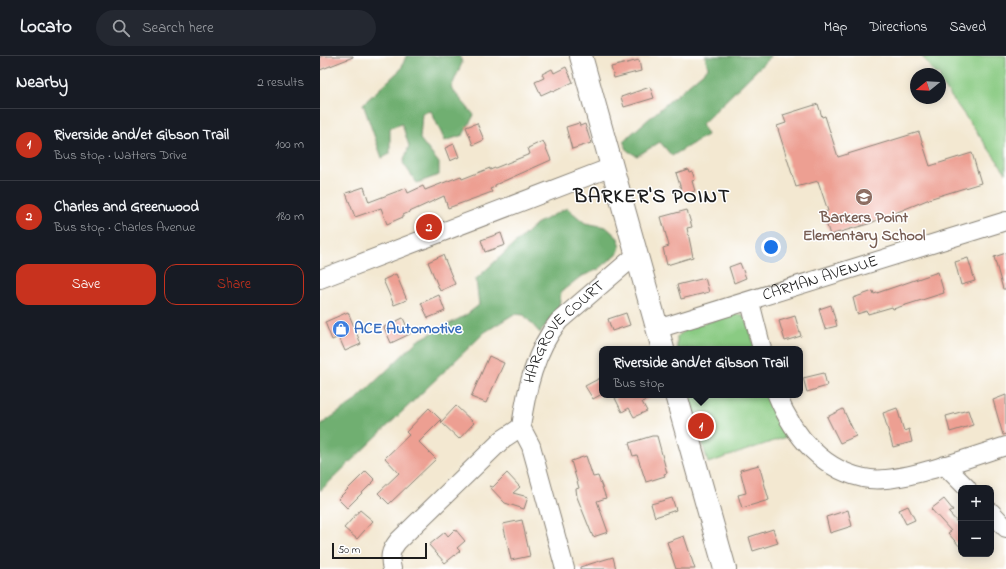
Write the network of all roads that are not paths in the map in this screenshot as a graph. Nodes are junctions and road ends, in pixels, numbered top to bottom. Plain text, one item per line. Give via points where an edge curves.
1 (581, 56) edge
2 (612, 167) junction
3 (1006, 221) edge
4 (636, 255) junction
5 (320, 279) edge
6 (750, 302) junction
7 (660, 339) edge
8 (761, 346) edge
9 (677, 398) edge
10 (779, 398) edge
11 (521, 427) junction
12 (1006, 446) edge
13 (944, 465) junction
14 (964, 485) edge
15 (994, 515) edge
16 (1006, 528) edge
17 (392, 569) edge
18 (565, 569) edge
19 (725, 569) edge

1 - 2 main road
2 - 4 main road
2 - 5 street
3 - 6 street, CARMAN AVENUE
4 - 7 main road
4 - 11 street, HARGROVE COURT via 559,321 550,332 526,393
6 - 7 street, CARMAN AVENUE
6 - 8 street
9 - 19 main road
10 - 13 street via 797,434 816,454 841,471 870,479 901,477
11 - 17 street via 503,439 398,541 391,550
11 - 18 street via 531,446
12 - 13 street
13 - 14 street
15 - 16 street

